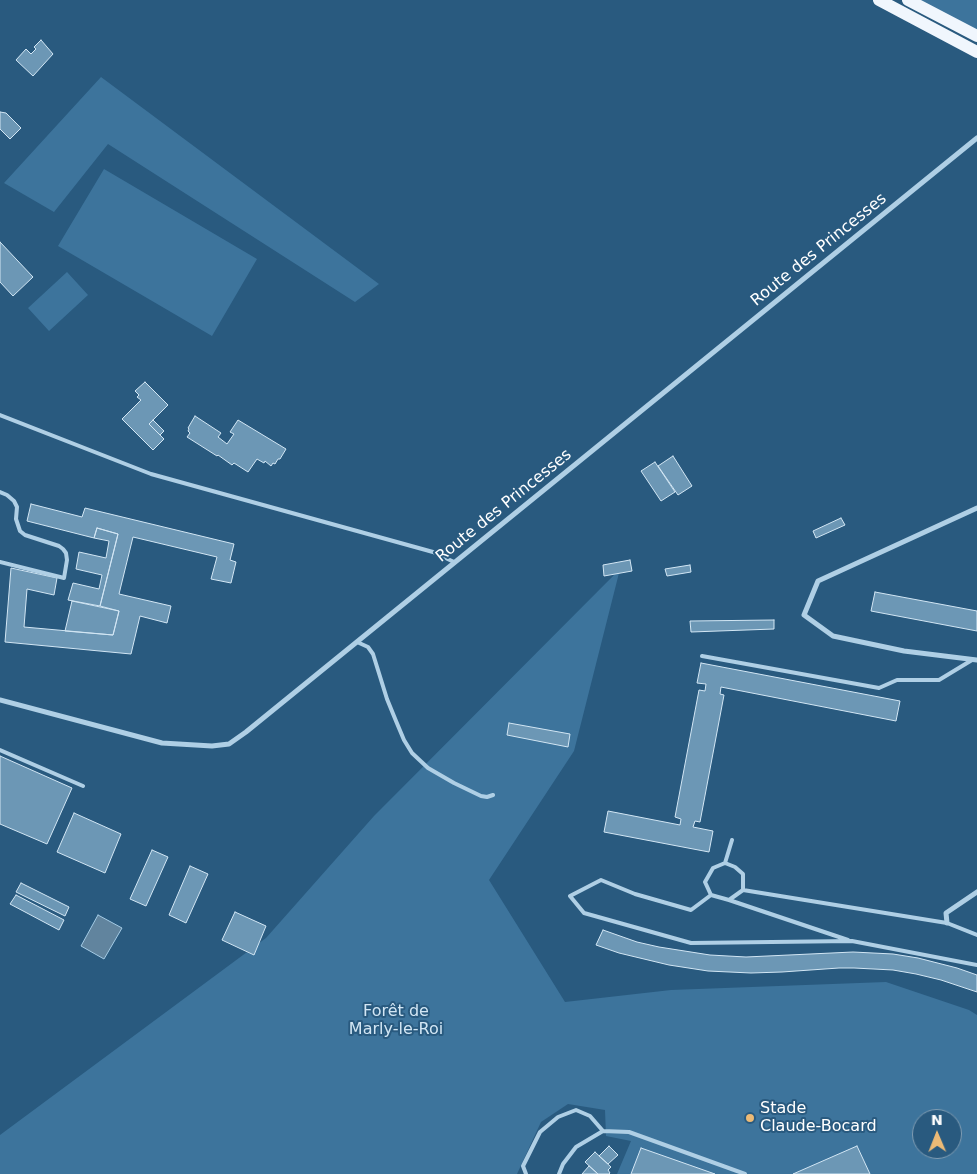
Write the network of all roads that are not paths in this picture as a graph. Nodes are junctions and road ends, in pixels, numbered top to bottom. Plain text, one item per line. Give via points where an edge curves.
1 (879, 0) edge
2 (908, 0) edge
3 (977, 36) edge
4 (977, 52) edge
5 (977, 138) edge
6 (0, 415) edge
7 (0, 492) edge
8 (977, 508) edge
9 (0, 562) edge
10 (454, 562) junction
11 (357, 642) junction
12 (702, 656) dead end
13 (975, 660) edge
14 (0, 700) edge
15 (0, 750) edge
16 (83, 786) dead end
17 (493, 795) dead end
18 (732, 840) dead end
19 (725, 863) junction
20 (743, 890) junction
21 (977, 892) edge
22 (710, 895) junction
23 (729, 900) junction
24 (947, 923) junction
25 (977, 935) edge
26 (852, 941) junction
27 (977, 965) edge
28 (603, 1131) junction
29 (526, 1174) edge
30 (559, 1174) edge
31 (745, 1174) edge

1 - 4 main road
2 - 3 main road
5 - 10 street, Route des Princesses
6 - 10 lane via 151,474 432,552
7 - 9 lane via 14,500 20,531 59,546 66,553 67,560 64,578
8 - 13 street via 818,582 804,615 832,636 904,651
10 - 11 street, Route des Princesses
11 - 14 street, Route des Princesses via 229,744 162,743
11 - 17 lane via 368,646 372,654 396,722 412,753 428,768 454,783 481,796
12 - 13 lane via 879,688 897,680 939,680
15 - 16 lane
18 - 19 lane
19 - 20 lane via 743,874
19 - 22 lane via 713,868 705,882
20 - 23 lane
20 - 24 lane
21 - 24 street via 946,913
22 - 23 lane
22 - 26 lane via 691,910 635,894 602,880 570,896 584,913 690,943
23 - 26 lane
24 - 25 lane
26 - 27 lane
28 - 29 lane via 590,1116 576,1110 558,1117 540,1132 523,1166
28 - 30 lane via 576,1148
28 - 31 lane via 636,1134

